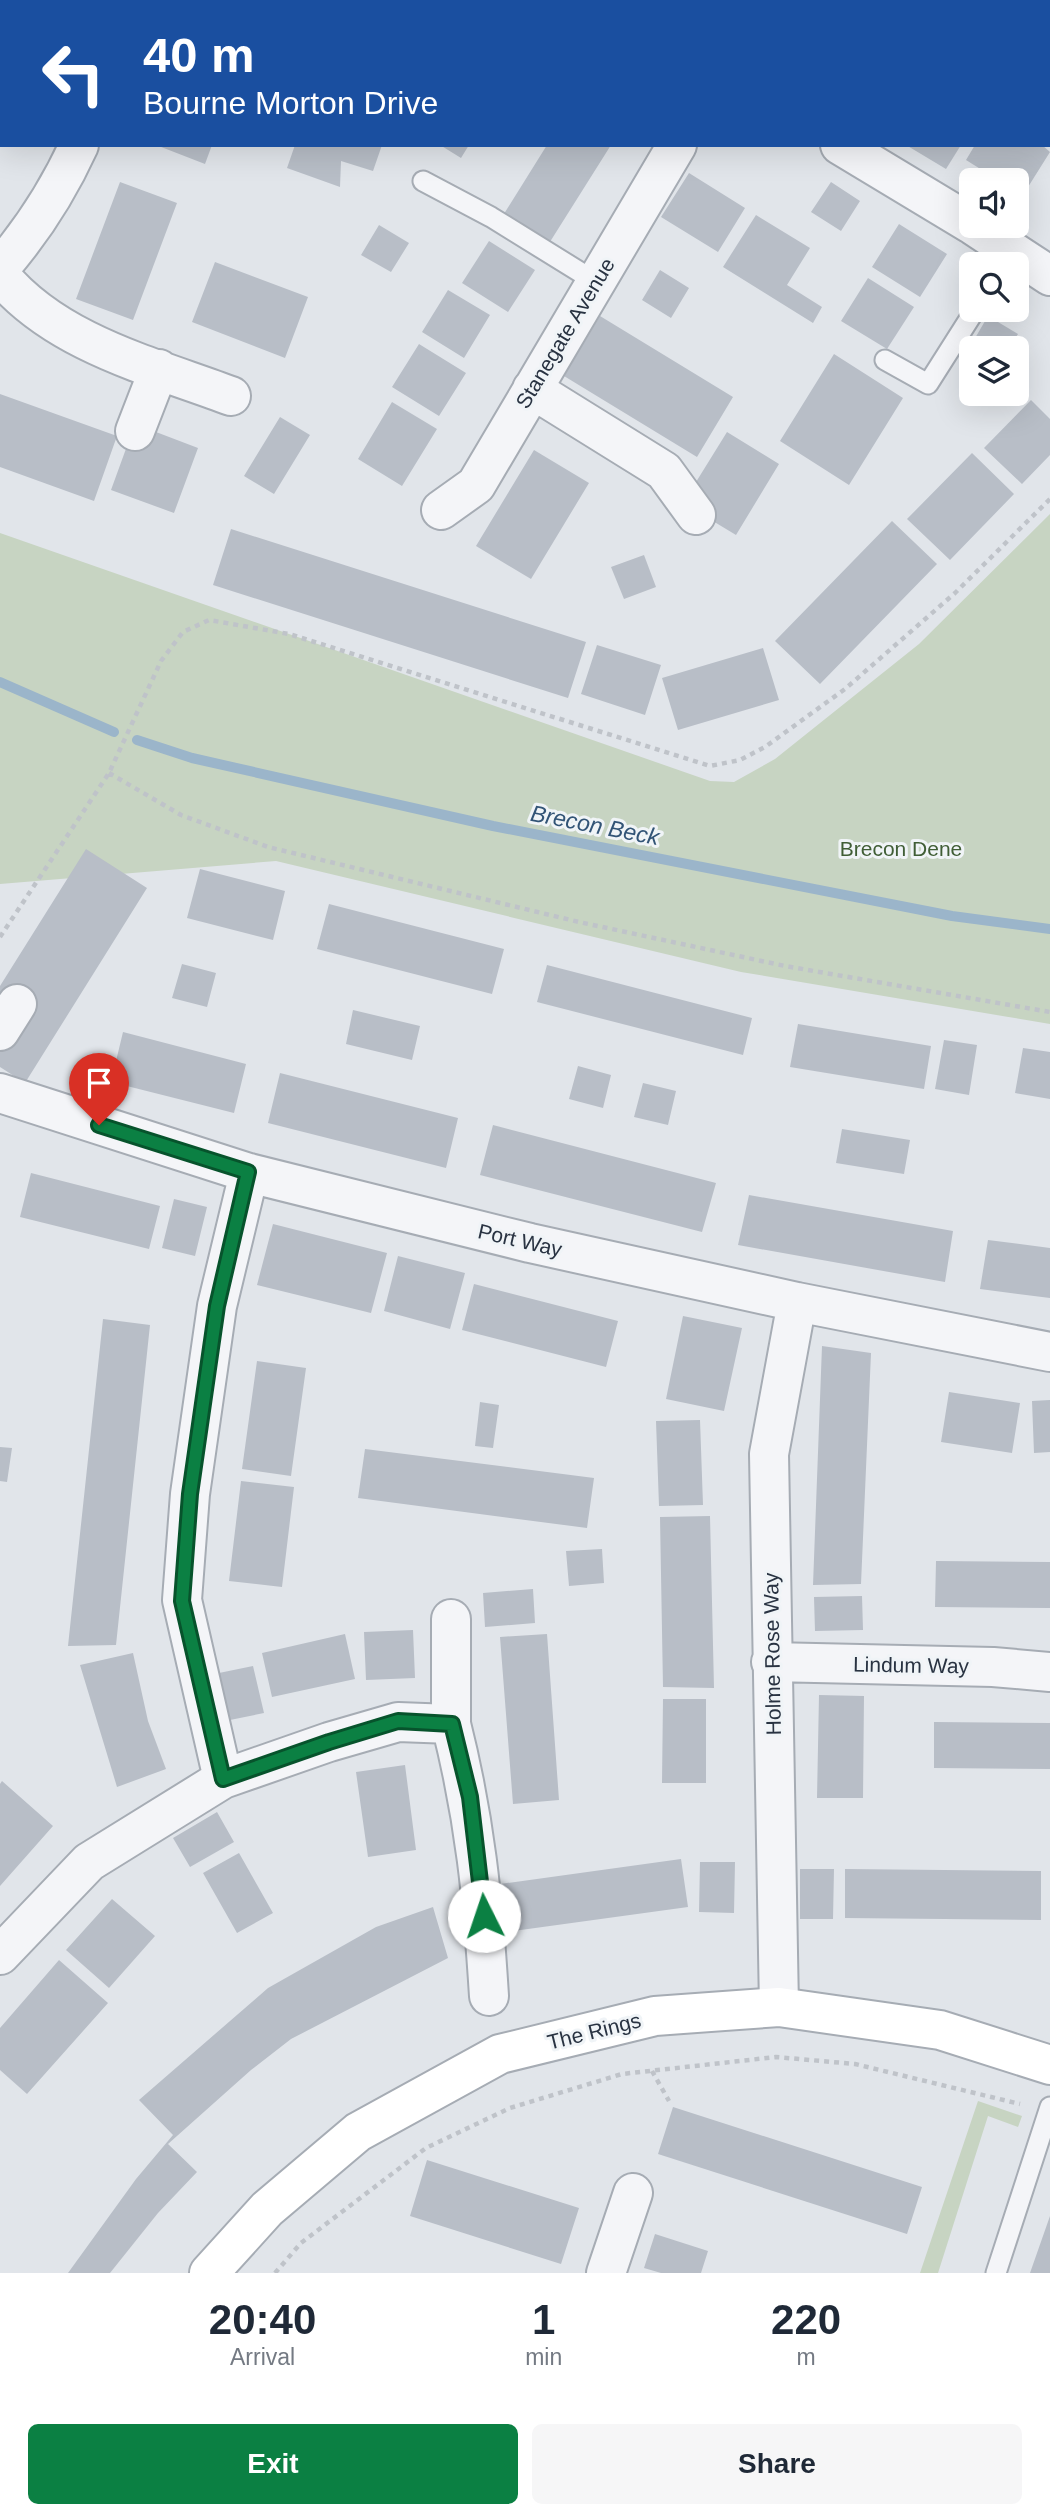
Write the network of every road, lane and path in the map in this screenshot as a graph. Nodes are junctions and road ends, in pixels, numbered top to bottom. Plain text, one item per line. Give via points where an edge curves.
1 (78, 147) edge
2 (673, 147) edge
3 (843, 147) edge
4 (423, 181) dead end
5 (959, 217) edge
6 (987, 238) edge
7 (1003, 252) edge
8 (1029, 266) edge
9 (0, 268) edge
10 (0, 275) edge
11 (1050, 276) edge
12 (596, 282) junction
13 (967, 322) edge
14 (885, 360) dead end
15 (159, 369) junction
16 (532, 389) junction
17 (231, 396) dead end
18 (135, 431) dead end
19 (1050, 499) edge
20 (441, 510) dead end
21 (696, 515) dead end
22 (109, 773) junction
23 (0, 937) edge
24 (1050, 1012) edge
25 (0, 1093) edge
26 (248, 1172) junction
27 (797, 1302) junction
28 (1050, 1352) edge
29 (451, 1619) dead end
30 (771, 1662) junction
31 (1050, 1672) edge
32 (452, 1724) junction
33 (223, 1779) junction
34 (0, 1955) edge
35 (488, 1996) dead end
36 (779, 2007) junction
37 (1050, 2065) edge
38 (652, 2071) junction
39 (669, 2101) dead end
40 (1049, 2109) edge
41 (634, 2193) dead end
42 (209, 2273) edge
43 (275, 2273) edge
44 (606, 2273) edge
45 (996, 2273) edge

1 - 9 street via 30,235
2 - 12 street, Stanegate Avenue
3 - 5 street
4 - 12 lane
6 - 7 street
8 - 11 street
10 - 15 street via 19,299 54,325
12 - 16 street, Stanegate Avenue
13 - 14 lane via 928,384
15 - 17 street
15 - 18 street
16 - 20 street, Stanegate Avenue via 475,485
16 - 21 street via 664,471
19 - 22 path via 954,593 845,689 740,760 710,766 289,634 209,620 183,632 161,661
22 - 23 path
22 - 24 path via 181,815 268,847 565,919 785,966
25 - 26 street, Port Way
26 - 27 street, Port Way via 530,1243
26 - 33 street via 217,1306 190,1494 182,1601
27 - 28 street, Port Way
27 - 30 street, Holme Rose Way via 769,1454
29 - 32 street
30 - 31 street, Lindum Way
30 - 36 street, Holme Rose Way
32 - 33 street via 398,1721
32 - 35 street via 470,1797 481,1877
33 - 34 street via 89,1862
36 - 37 street, The Rings via 940,2029
36 - 42 street, The Rings via 655,2016 500,2054 358,2132 267,2209
38 - 39 path
38 - 40 path via 776,2057 855,2064
38 - 43 path via 622,2074 510,2108 426,2148 301,2243
40 - 45 lane
41 - 44 street

